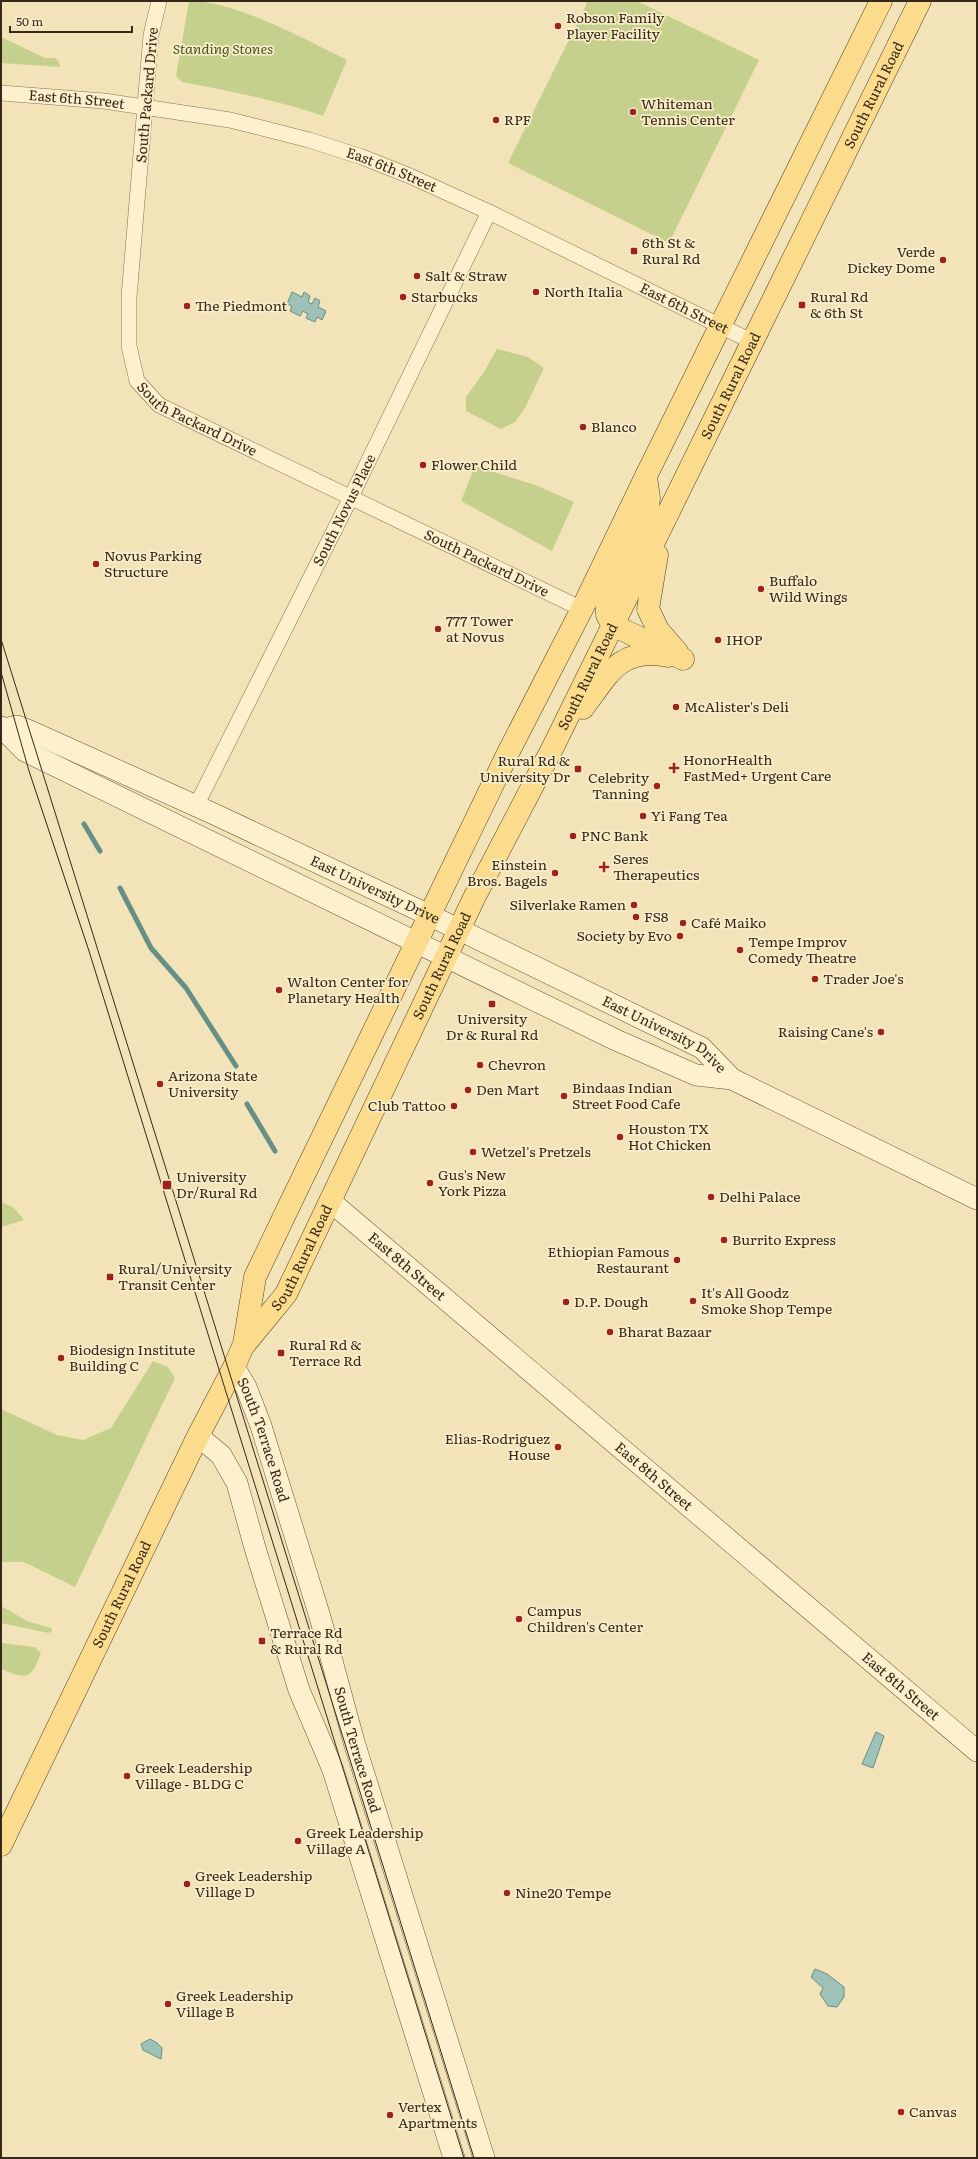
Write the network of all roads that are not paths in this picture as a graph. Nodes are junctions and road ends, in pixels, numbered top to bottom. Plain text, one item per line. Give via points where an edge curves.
1 (159, 1) edge
2 (880, 1) edge
3 (920, 1) edge
4 (1, 93) edge
5 (144, 106) junction
6 (489, 212) junction
7 (721, 325) junction
8 (753, 342) junction
9 (646, 476) junction
10 (351, 497) junction
11 (664, 523) junction
12 (582, 609) junction
13 (613, 625) junction
14 (683, 659) junction
15 (3, 728) edge
16 (553, 747) junction
17 (196, 806) junction
18 (429, 915) junction
19 (459, 930) junction
20 (416, 942) junction
21 (446, 958) junction
22 (732, 1079) junction
23 (977, 1199) edge
24 (330, 1201) junction
25 (244, 1344) junction
26 (234, 1367) junction
27 (198, 1436) junction
28 (977, 1752) edge
29 (1, 1846) edge
30 (454, 2158) edge
31 (484, 2158) edge

1 - 5 street, South Packard Drive via 151,35
2 - 7 main road, South Rural Road
3 - 8 main road, South Rural Road
4 - 5 street, East 6th Street
5 - 6 street, East 6th Street via 230,120 309,140 410,176
5 - 10 street, South Packard Drive via 128,308 128,346 136,381 159,405
6 - 7 street, East 6th Street
6 - 10 street, South Novus Place
7 - 8 street, East 6th Street
7 - 9 main road, South Rural Road
8 - 11 main road, South Rural Road
9 - 12 main road, South Rural Road
9 - 13 main road via 649,498 647,516 606,600 607,615
10 - 12 street, South Packard Drive
10 - 17 street, South Novus Place
11 - 13 main road, South Rural Road
11 - 14 main road via 648,609 658,630
12 - 18 main road, South Rural Road
13 - 14 main road
13 - 16 main road, South Rural Road
14 - 16 main road via 641,654 623,660
15 - 17 street, East University Drive via 17,726
15 - 20 street, East University Drive via 25,751
16 - 19 main road, South Rural Road
17 - 18 street, East University Drive
18 - 19 street, East University Drive
18 - 20 main road, South Rural Road
19 - 21 main road, South Rural Road
19 - 22 street, East University Drive via 702,1048
20 - 21 street, East University Drive
20 - 25 main road, South Rural Road via 255,1277
21 - 22 street, East University Drive via 616,1040 696,1075
21 - 24 main road, South Rural Road
22 - 23 street, East University Drive
24 - 25 main road, South Rural Road via 286,1294
24 - 28 street, East 8th Street
25 - 26 main road, South Rural Road
26 - 27 main road, South Rural Road
26 - 31 street, South Terrace Road via 246,1387 261,1426 320,1617 354,1742
27 - 29 main road, South Rural Road
27 - 30 street, South Terrace Road via 221,1455 237,1483 294,1673 333,1770

